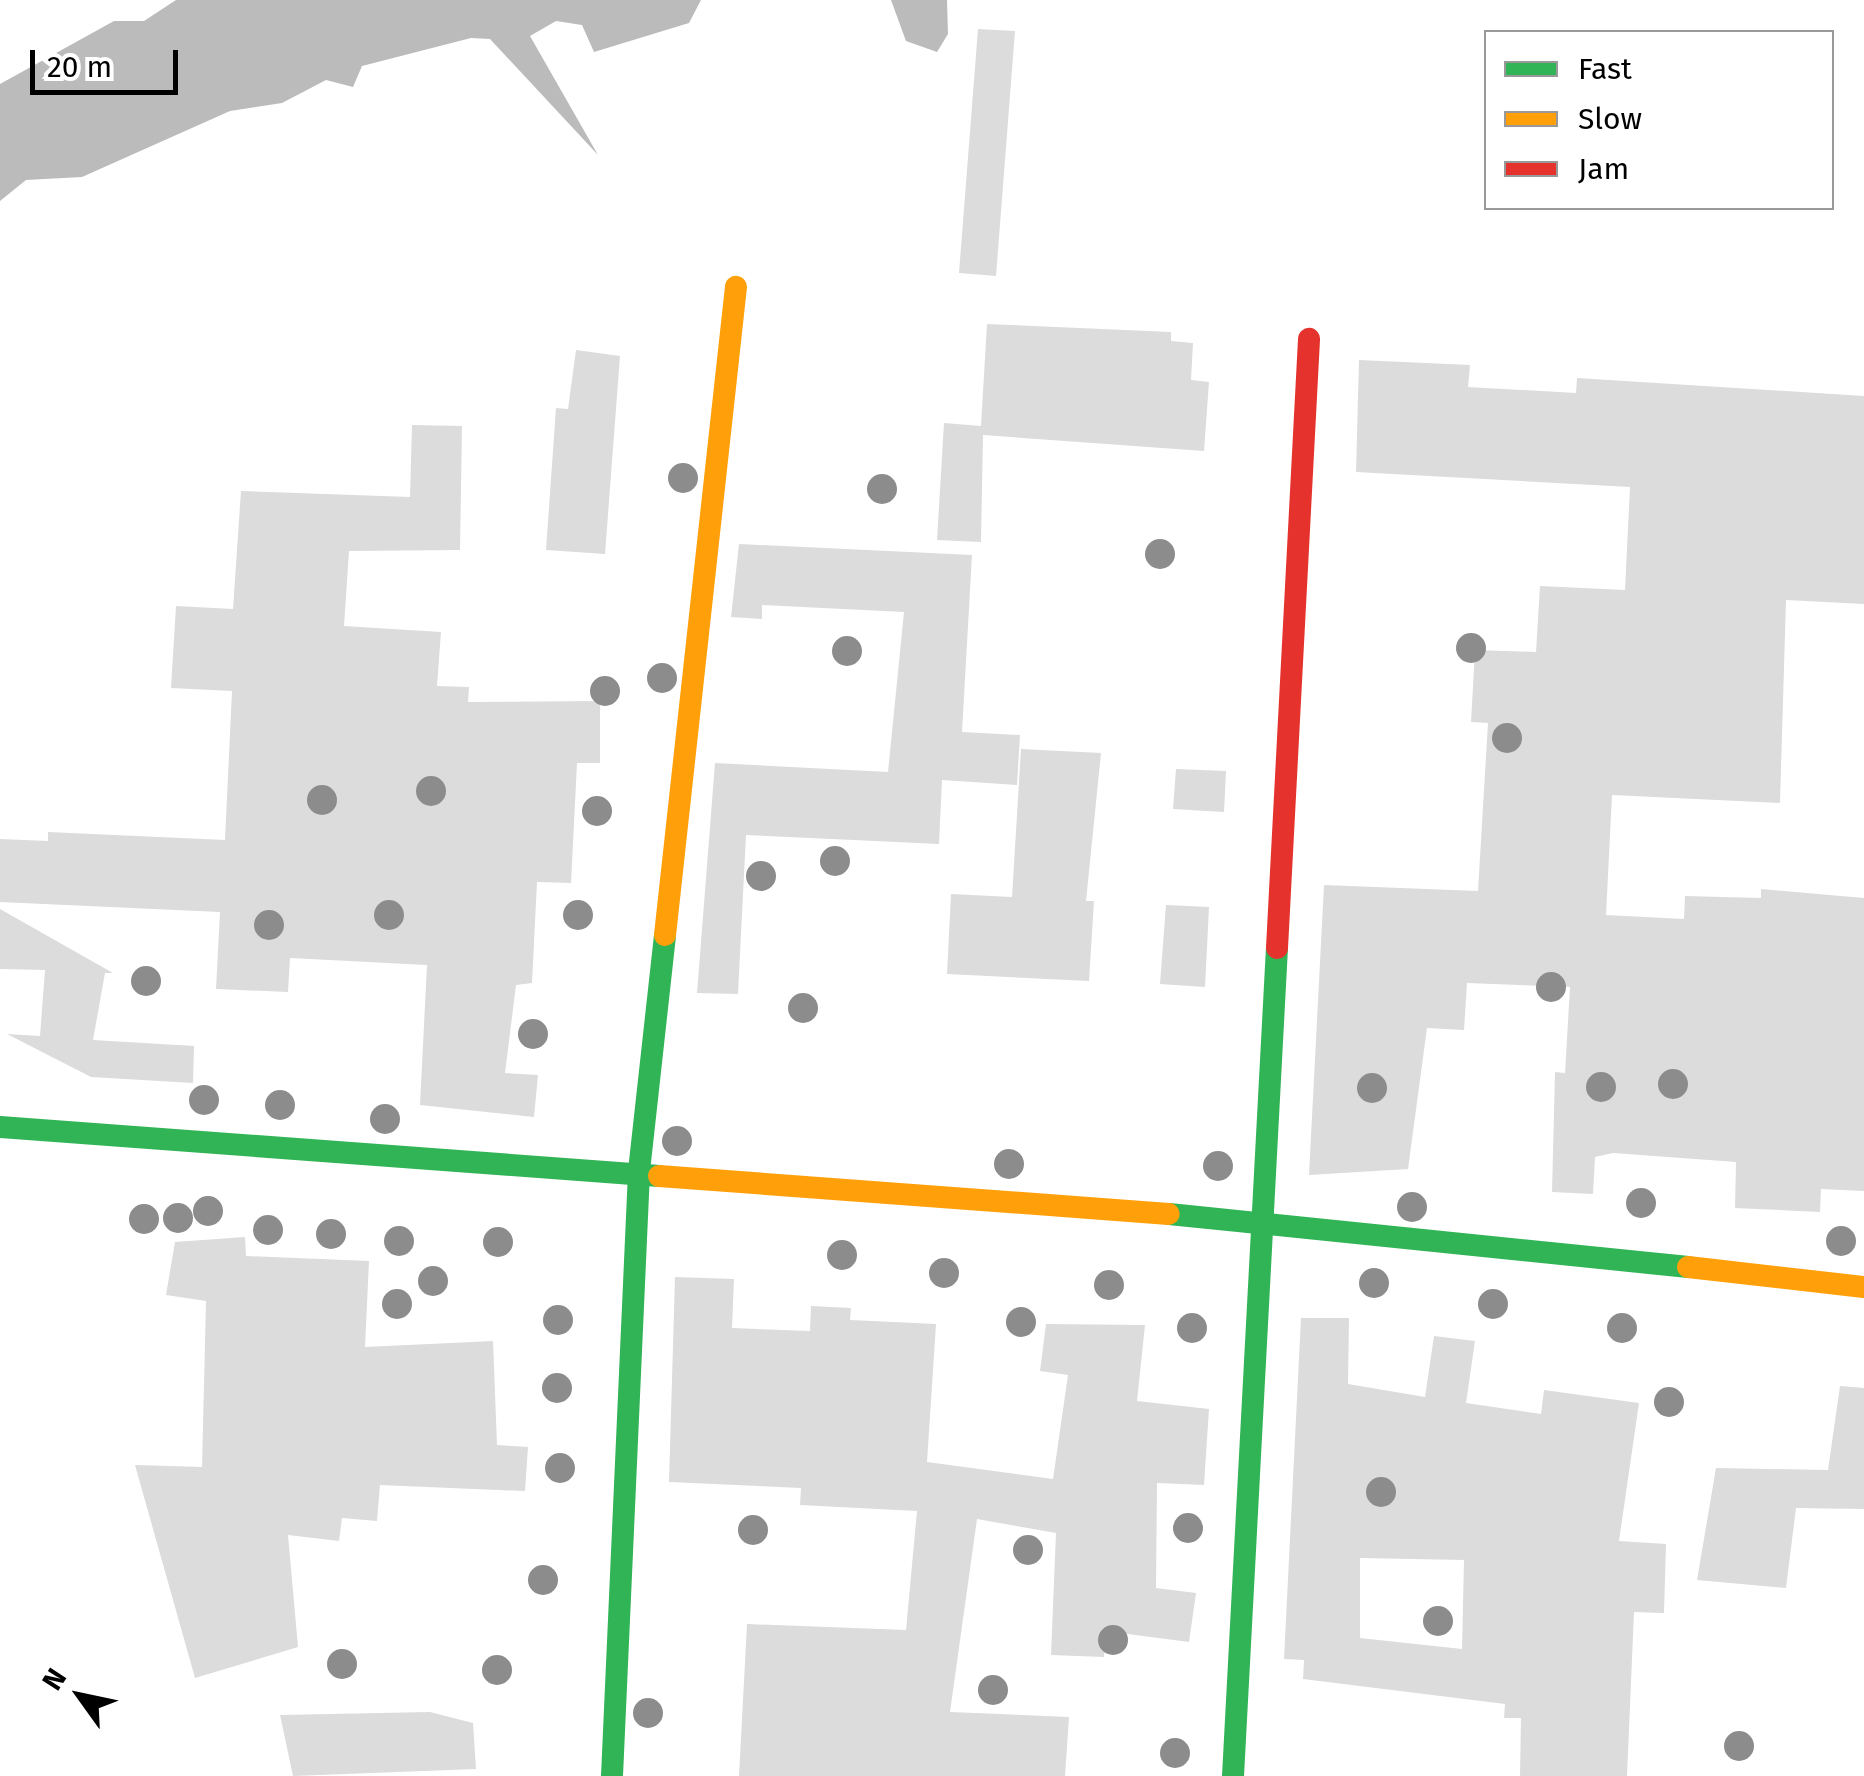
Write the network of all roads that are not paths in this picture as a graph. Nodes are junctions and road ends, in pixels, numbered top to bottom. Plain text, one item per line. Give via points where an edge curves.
1 (736, 287) dead end
2 (1309, 339) dead end
3 (0, 1127) edge
4 (639, 1171) junction
5 (1267, 1221) junction
6 (1864, 1287) edge
7 (612, 1776) edge
8 (1233, 1776) edge

1 - 4 street
2 - 5 street
3 - 4 street
4 - 5 street
4 - 7 street
5 - 6 street
5 - 8 street

